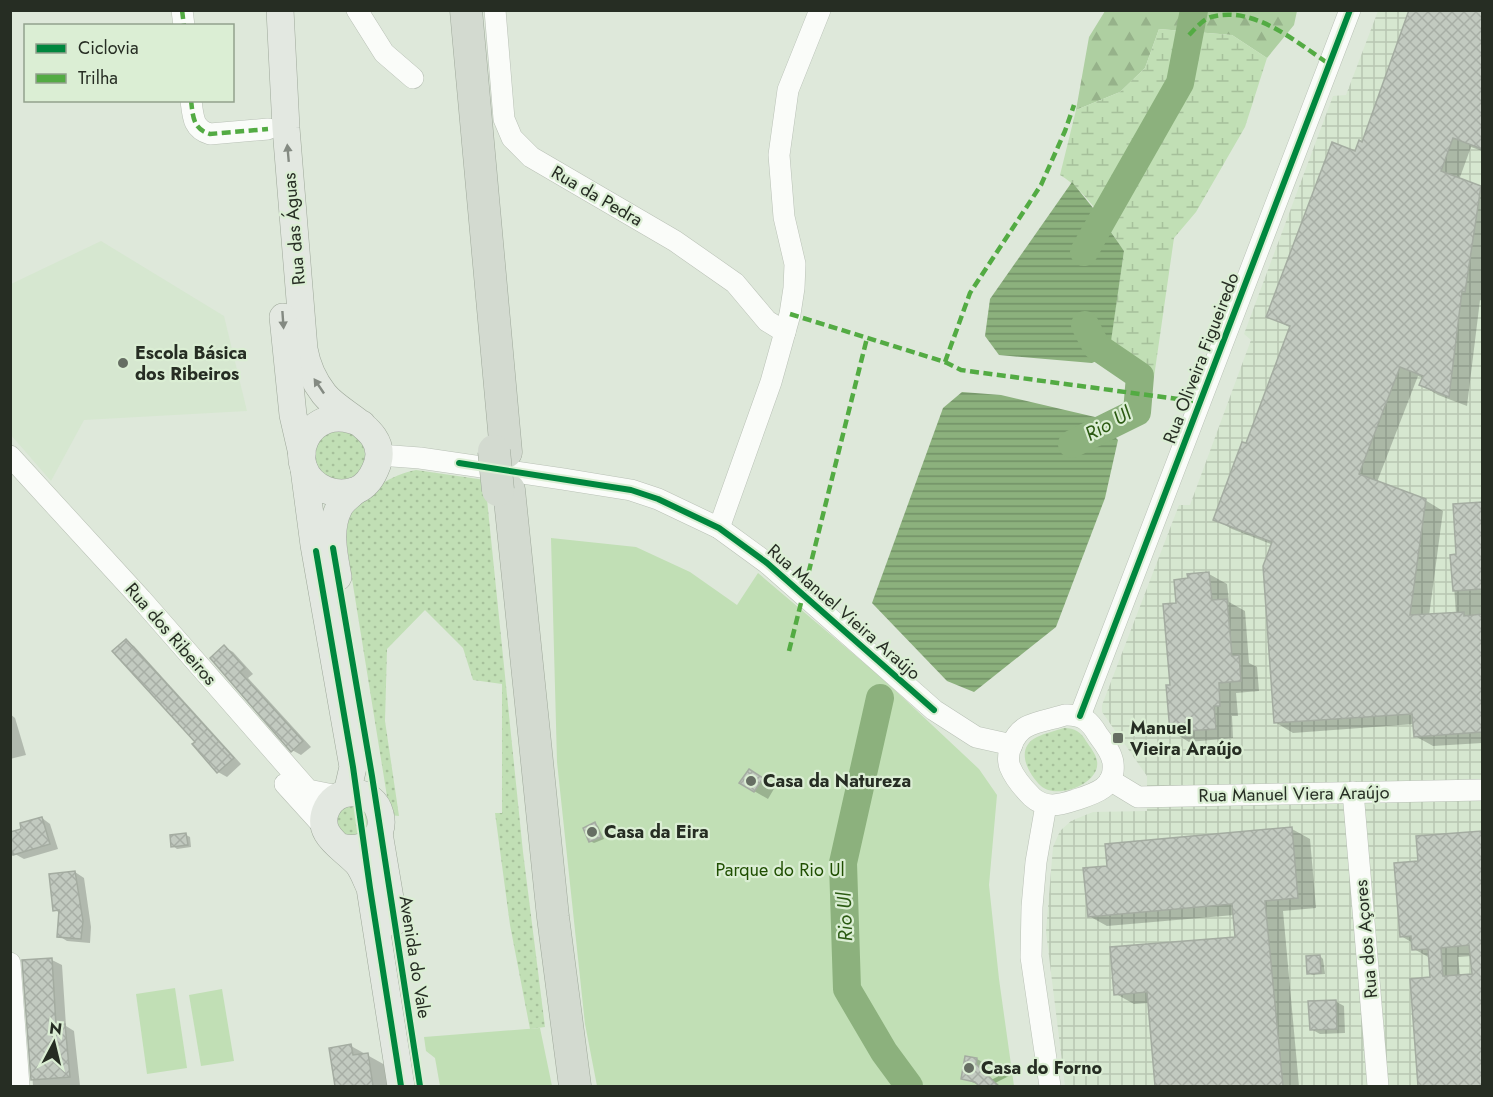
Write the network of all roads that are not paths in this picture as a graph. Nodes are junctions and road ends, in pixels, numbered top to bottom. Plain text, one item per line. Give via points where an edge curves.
1 (262, 10) edge
2 (280, 10) edge
3 (357, 10) edge
4 (451, 10) edge
5 (466, 10) edge
6 (495, 10) edge
7 (820, 10) edge
8 (1350, 10) edge
9 (413, 78) dead end
10 (191, 102) edge
11 (268, 129) junction
12 (785, 332) junction
13 (362, 424) junction
14 (500, 452) junction
15 (379, 455) junction
16 (10, 456) edge
17 (303, 462) junction
18 (10, 473) edge
19 (504, 490) junction
20 (355, 491) junction
21 (719, 528) junction
22 (1080, 716) junction
23 (1012, 745) junction
24 (1110, 780) junction
25 (1482, 790) edge
26 (1353, 792) junction
27 (352, 796) junction
28 (1046, 805) junction
29 (379, 833) junction
30 (332, 837) junction
31 (10, 963) edge
32 (16, 1078) edge
33 (401, 1086) edge
34 (420, 1086) edge
35 (563, 1086) edge
36 (575, 1086) edge
37 (1050, 1086) edge
38 (1378, 1086) edge

1 - 11 main road, Rua das Águas
13 -> 2 main road, Rua das Águas via 325,395 306,357
3 - 9 street via 384,52
4 - 14 highway
5 - 14 highway
6 - 12 street, Rua da Pedra via 504,118 512,138 531,157 675,242 735,283 767,321
7 - 12 street via 788,90 779,155 784,217 795,264
8 - 22 street, Rua Oliveira Figueiredo
10 - 11 street via 195,124 203,132
11 -> 17 main road, Rua das Águas via 285,349
12 - 21 street
13 - 15 main road via 371,432
13 - 17 main road via 340,417 318,424 304,443
14 - 19 highway, bridge
15 - 20 main road via 373,477
15 - 21 street, Rua Manuel Vieira Araújo via 459,463 631,490
16 - 27 street, Rua dos Ribeiros via 308,790
17 - 20 main road via 311,480 320,488 343,494
17 - 27 main road, Avenida do Vale via 353,767
18 - 30 street, Rua dos Ribeiros
19 - 35 highway via 541,918
19 - 36 highway
20 - 27 main road, Avenida do Vale via 339,505 333,522 333,548 372,776
21 - 23 street, Rua Manuel Vieira Araújo via 766,563 934,710 976,736
22 - 23 street via 1065,715 1026,727
22 - 24 street via 1092,724 1112,757
23 - 28 street via 1010,767 1031,796
24 - 26 street, Rua Manuel Viera Araújo via 1138,797
24 - 28 street via 1098,793
25 - 26 street, Rua Manuel Viera Araújo
26 - 38 street, Rua dos Açores
27 - 29 main road, Avenida do Vale via 378,806
27 - 30 main road, Avenida do Vale via 331,801 326,809
28 - 37 street via 1035,862 1032,957
29 - 30 main road via 367,846 349,850
29 - 34 main road, Avenida do Vale
30 - 33 main road, Avenida do Vale via 359,866 370,888
31 - 32 street

